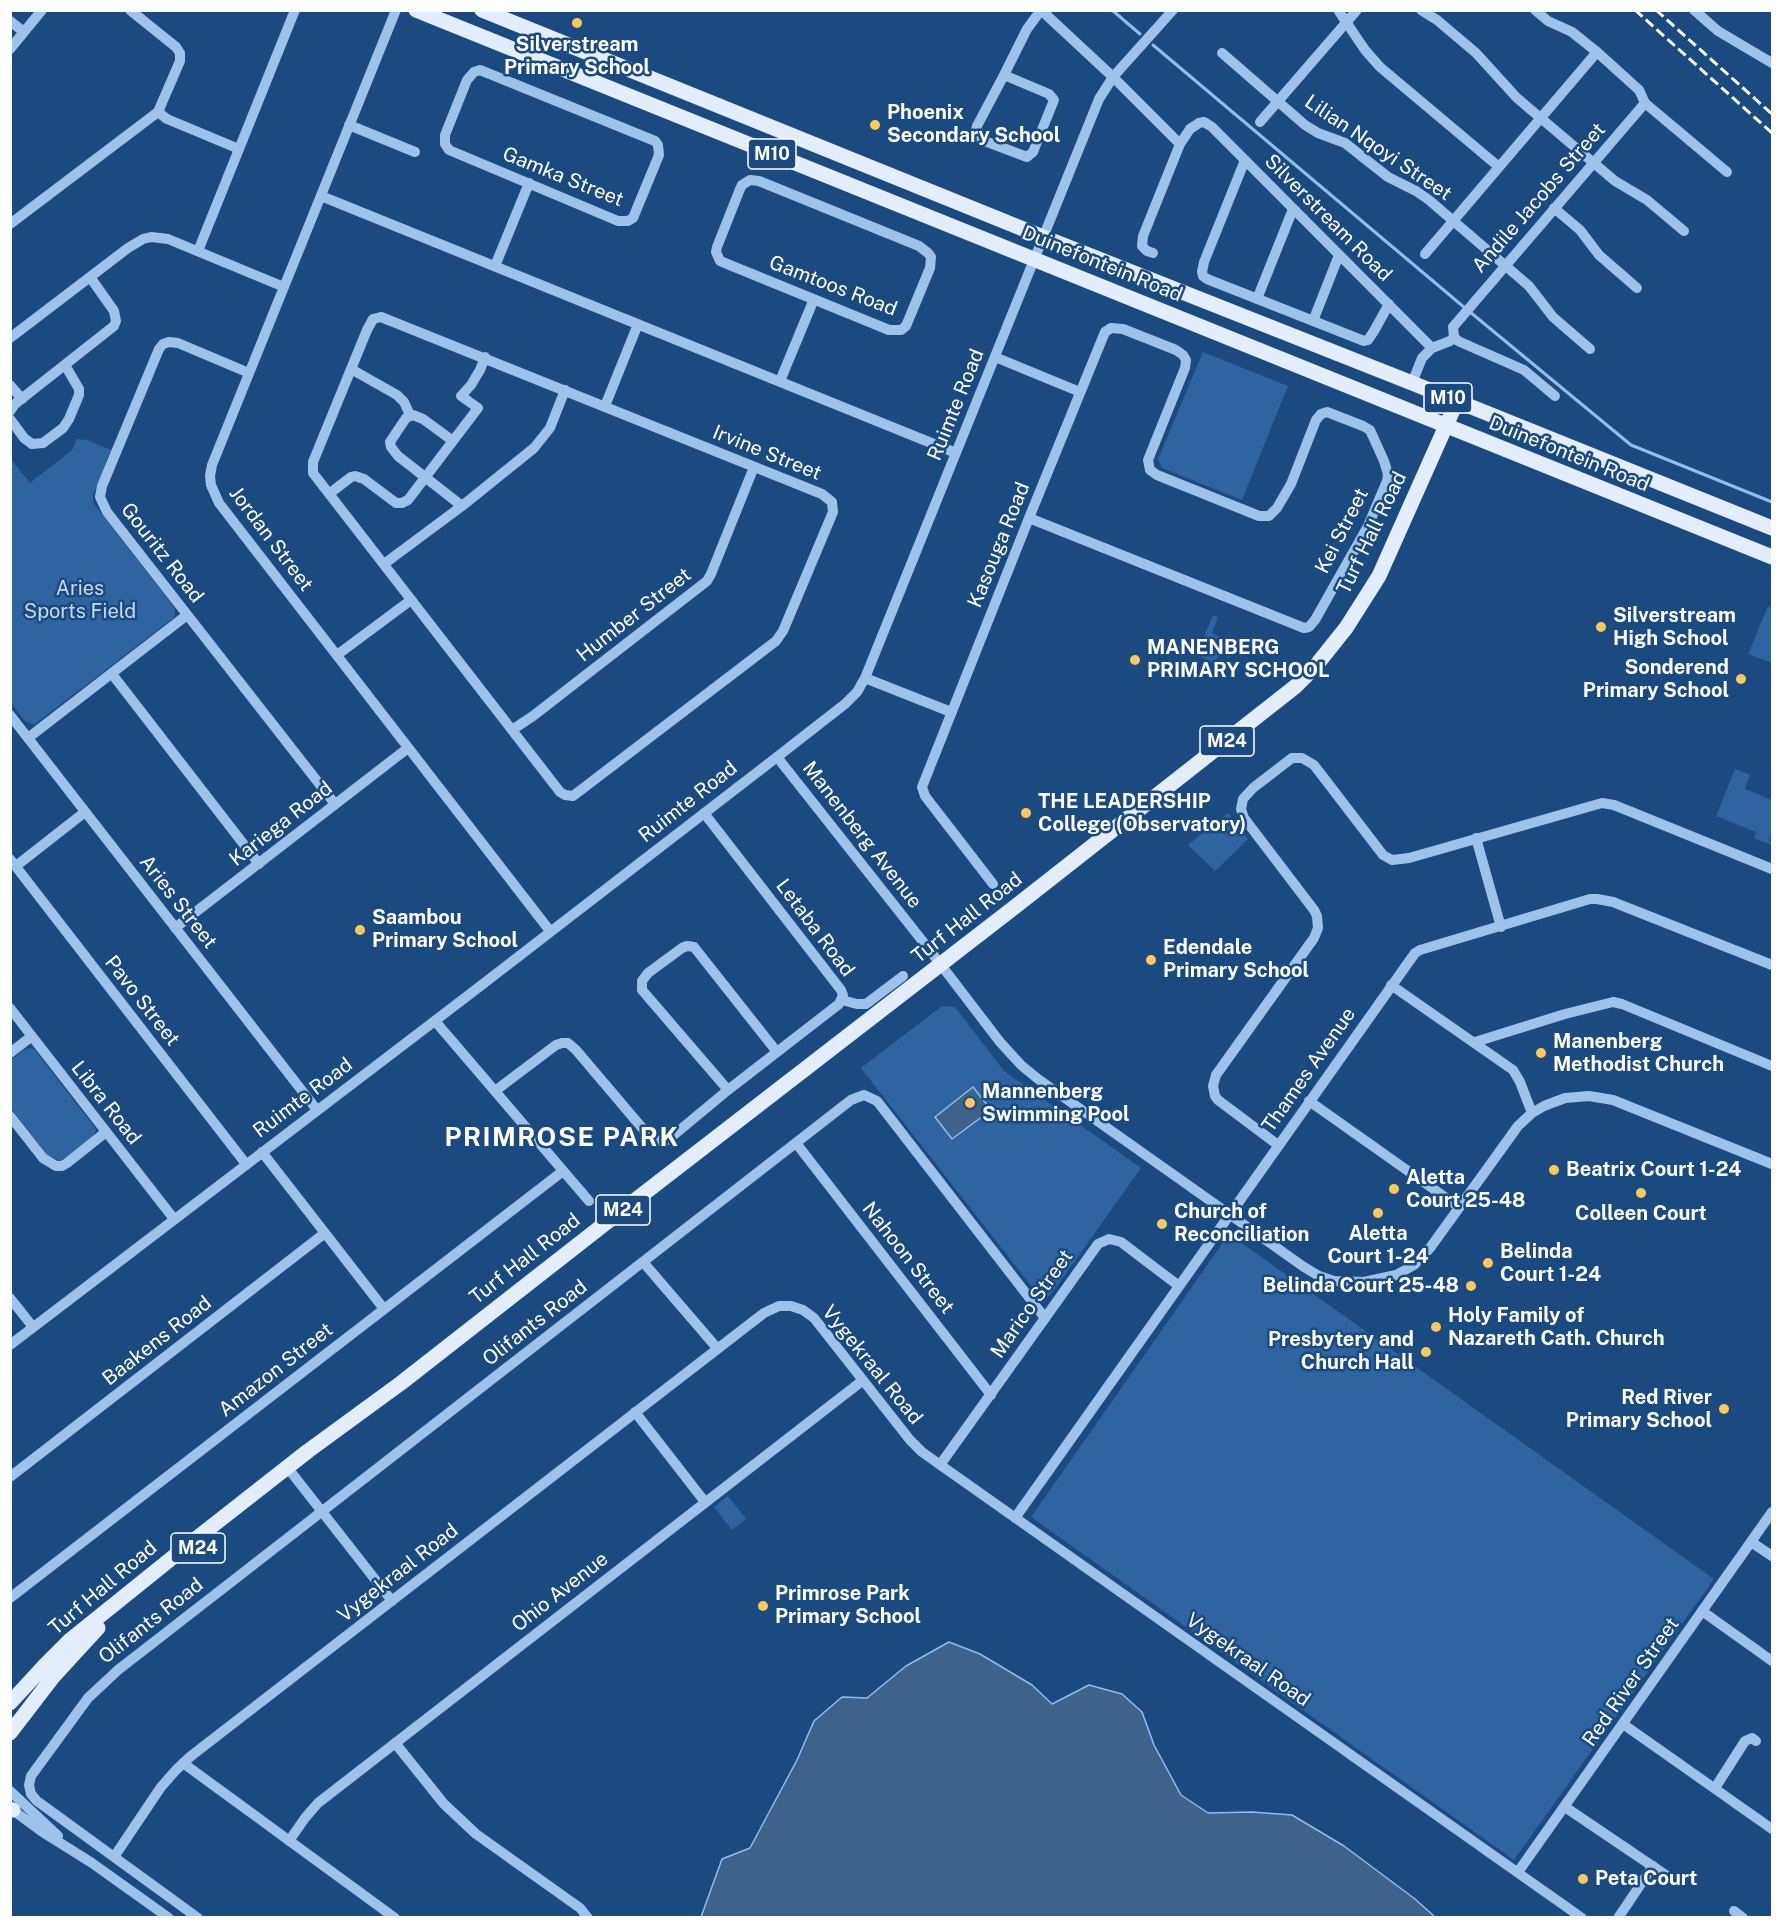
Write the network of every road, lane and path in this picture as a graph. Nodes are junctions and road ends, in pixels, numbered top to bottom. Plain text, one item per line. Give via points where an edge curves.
1 (42, 10) edge
2 (130, 10) edge
3 (295, 10) edge
4 (396, 10) edge
5 (416, 10) edge
6 (482, 10) edge
7 (1041, 10) edge
8 (1173, 10) edge
9 (1338, 10) edge
10 (1358, 10) edge
11 (1421, 10) edge
12 (1535, 10) edge
13 (1694, 10) edge
14 (10, 21) edge
15 (1346, 23) junction
16 (24, 32) junction
17 (10, 49) edge
18 (1598, 52) junction
19 (1222, 53) dead end
20 (1773, 63) edge
21 (1004, 75) junction
22 (1113, 77) junction
23 (1278, 101) junction
24 (1645, 103) junction
25 (158, 112) junction
26 (1541, 118) junction
27 (1260, 122) dead end
28 (349, 126) junction
29 (1180, 144) junction
30 (239, 149) junction
31 (415, 152) dead end
32 (1245, 160) junction
33 (1594, 163) junction
34 (1499, 167) junction
35 (1727, 172) dead end
36 (529, 183) junction
37 (321, 196) junction
38 (1554, 208) junction
39 (1293, 209) junction
40 (1454, 221) junction
41 (10, 224) edge
42 (1684, 231) dead end
43 (1043, 237) junction
44 (198, 251) junction
45 (1153, 253) dead end
46 (1425, 254) dead end
47 (1340, 255) junction
48 (1034, 260) junction
49 (1505, 265) junction
50 (495, 266) junction
51 (90, 277) junction
52 (284, 287) junction
53 (1637, 288) dead end
54 (814, 299) junction
55 (1257, 299) junction
56 (1389, 304) junction
57 (1313, 321) junction
58 (638, 324) junction
59 (1111, 328) joint
60 (1454, 337) junction
61 (10, 339) edge
62 (1432, 348) junction
63 (1590, 349) dead end
64 (485, 357) junction
65 (995, 357) junction
66 (64, 365) junction
67 (351, 369) junction
68 (249, 373) junction
69 (780, 381) junction
70 (1412, 383) junction
71 (10, 385) edge
72 (565, 390) junction
73 (1080, 392) junction
74 (1555, 396) dead end
75 (22, 399) junction
76 (1457, 401) junction
77 (605, 406) junction
78 (10, 411) edge
79 (410, 415) junction
80 (10, 419) edge
81 (1446, 427) junction
82 (453, 441) junction
83 (956, 453) junction
84 (754, 467) junction
85 (425, 477) junction
86 (330, 494) junction
87 (462, 506) junction
88 (1029, 518) junction
89 (1773, 528) edge
90 (1773, 557) edge
91 (384, 564) junction
92 (411, 600) junction
93 (187, 615) junction
94 (337, 655) junction
95 (112, 674) junction
96 (865, 678) junction
97 (951, 712) junction
98 (10, 715) edge
99 (512, 729) junction
100 (28, 738) junction
101 (408, 748) junction
102 (777, 757) junction
103 (335, 804) junction
104 (85, 812) junction
105 (704, 813) junction
106 (1476, 838) junction
107 (13, 862) edge
108 (259, 864) junction
109 (1773, 869) edge
110 (993, 884) dead end
111 (1502, 927) junction
112 (175, 928) junction
113 (550, 932) junction
114 (940, 964) junction
115 (1773, 965) edge
116 (903, 976) dead end
117 (1391, 985) junction
118 (842, 1000) junction
119 (10, 1008) edge
120 (435, 1021) junction
121 (32, 1036) junction
122 (1475, 1042) junction
123 (777, 1052) junction
124 (10, 1053) edge
125 (1773, 1066) edge
126 (728, 1090) junction
127 (495, 1091) junction
128 (1309, 1101) junction
129 (317, 1110) junction
130 (1532, 1113) junction
131 (10, 1116) edge
132 (106, 1132) junction
133 (796, 1143) junction
134 (1278, 1144) junction
135 (262, 1152) junction
136 (246, 1164) junction
137 (1773, 1164) edge
138 (563, 1171) junction
139 (589, 1201) dead end
140 (1459, 1207) junction
141 (1230, 1214) junction
142 (174, 1218) junction
143 (326, 1233) junction
144 (643, 1262) junction
145 (1179, 1286) junction
146 (10, 1298) edge
147 (384, 1309) junction
148 (1045, 1318) junction
149 (33, 1328) junction
150 (10, 1345) edge
151 (717, 1348) junction
152 (862, 1381) junction
153 (991, 1395) junction
154 (635, 1412) junction
155 (940, 1466) junction
156 (290, 1471) junction
157 (10, 1477) edge
158 (705, 1502) junction
159 (322, 1511) junction
160 (1773, 1512) edge
161 (1014, 1518) junction
162 (1751, 1542) junction
163 (1773, 1556) edge
164 (10, 1598) edge
165 (392, 1601) junction
166 (1702, 1611) junction
167 (1773, 1661) edge
168 (10, 1703) edge
169 (1623, 1724) junction
170 (10, 1733) edge
171 (1756, 1741) dead end
172 (395, 1743) junction
173 (183, 1763) junction
174 (1715, 1788) junction
175 (10, 1791) edge
176 (1565, 1807) junction
177 (11, 1809) edge
178 (1772, 1826) edge
179 (289, 1841) junction
180 (67, 1846) junction
181 (114, 1857) junction
182 (1653, 1866) junction
183 (1518, 1872) junction
184 (1667, 1876) dead end
185 (169, 1917) edge
186 (198, 1917) edge
187 (394, 1917) edge
188 (588, 1917) edge
189 (1581, 1917) edge
190 (1618, 1917) edge

1 - 16 street
2 - 25 street via 180,53
3 - 30 street
4 - 28 street, Jordan Street
5 - 48 main road, Duinefontein Road / M10
6 - 43 main road, Duinefontein Road / M10
7 - 21 street
7 - 22 street
8 - 22 street, Ruimte Road
9 - 15 street
10 - 15 street
11 - 26 street via 1476,53
12 - 18 street
13 - 20 street via 1718,31
14 - 16 street
15 - 23 street
15 - 34 street via 1380,67
16 - 17 street
18 - 24 street via 1640,90
18 - 26 street
19 - 23 street, Lilian Nqoyi Street
21 - 21 street via 1049,94 1054,100 1029,156 982,140 977,134 977,126
22 - 29 street
22 - 43 street, Ruimte Road via 1099,99
23 - 27 street
23 - 40 street, Lilian Nqoyi Street via 1312,129 1345,143
24 - 33 street, Andile Jacobs Street
24 - 35 street
25 - 30 street
25 - 41 street
26 - 33 street
26 - 34 street
28 - 31 street
28 - 37 street, Jordan Street
29 - 32 street, Silverstream Road via 1190,129 1204,122
29 - 45 street, Silverstream Road via 1142,242 1143,248
30 - 44 street
32 - 39 street, Silverstream Road
32 - 55 street via 1202,272 1207,279
33 - 38 street, Andile Jacobs Street
33 - 42 street
34 - 40 street
36 - 36 street, Gamka Street via 446,147 445,135 467,80 474,72 485,71 650,138 660,150 636,214 628,221
36 - 50 street
37 - 50 street
37 - 52 street, Jordan Street
38 - 49 street, Andile Jacobs Street
38 - 53 street
39 - 47 street, Silverstream Road
39 - 55 street
40 - 46 street
40 - 49 street, Lilian Nqoyi Street
43 - 48 street, Ruimte Road
43 - 70 main road, Duinefontein Road / M10
44 - 51 street via 160,237 143,238
44 - 52 street
47 - 56 street, Silverstream Road
47 - 57 street
48 - 65 street, Ruimte Road
48 - 81 main road, Duinefontein Road / M10
49 - 60 street, Andile Jacobs Street via 1453,327
49 - 63 street, Lilian Nqoyi Street via 1529,286 1553,317
50 - 58 street
51 - 61 street
51 - 66 street via 114,311 116,321
52 - 68 street, Jordan Street
54 - 54 street, Gamtoos Road via 725,264 717,256 717,247 746,182 759,181 920,246 931,257 909,321 901,330 889,330
54 - 69 street
55 - 57 street
56 - 57 street via 1371,336 1364,341
56 - 62 street, Silverstream Road
58 - 69 street
58 - 77 street
59 - 73 street, Kasouga Road via 1101,339
59 - 88 street, Kei Street via 1176,350 1186,360 1149,457 1152,472 1262,517 1269,516 1278,508 1290,484 1316,420 1321,414 1330,413 1368,429 1387,467 1387,482 1368,526 1315,620 1304,628
60 - 62 street
60 - 74 street via 1524,370
62 - 70 street via 1422,358
64 - 67 street, Irvine Street via 378,317 370,324
64 - 72 street, Irvine Street
64 - 82 street via 461,396 478,408
65 - 73 street
65 - 83 street, Ruimte Road
66 - 75 street
66 - 80 street via 79,395 63,428 43,443 32,444
67 - 79 street via 397,395
67 - 86 street, Irvine Street via 312,466
68 - 93 street, Gouritz Road via 178,343 163,344 102,486 100,497 107,512
68 - 94 street, Jordan Street via 213,465 212,490
69 - 83 street
70 - 76 main road, Duinefontein Road / M10
71 - 75 street
72 - 77 street, Irvine Street
72 - 87 street via 541,441
73 - 88 street, Kasouga Road
75 - 78 street
76 - 81 main road, Turf Hall Road / M24
76 - 89 main road, Duinefontein Road / M10
77 - 84 street, Irvine Street
79 - 82 street via 423,419
79 - 85 street via 392,436 391,447
81 - 90 main road, Duinefontein Road / M10
81 - 114 main road, Turf Hall Road / M24 via 1379,576 1346,628 1314,668 1277,702
82 - 85 street
83 - 96 street, Ruimte Road
84 - 99 street, Humber Street via 707,581
84 - 99 street, Irvine Street via 822,494 833,508 776,641 573,796 560,792
85 - 86 street via 400,504 357,477 351,477
85 - 87 street
86 - 91 street, Irvine Street
87 - 91 street
88 - 97 street, Kasouga Road
91 - 92 street, Irvine Street
92 - 94 street
92 - 99 street, Irvine Street
93 - 95 street
93 - 103 street, Gouritz Road
94 - 101 street, Jordan Street
95 - 100 street
95 - 108 street
96 - 97 street
96 - 102 street, Ruimte Road via 845,704
97 - 110 street, Kasouga Road via 923,792
98 - 100 street, Aries Street
100 - 104 street, Aries Street
101 - 103 street, Kariega Road
101 - 113 street, Jordan Street
102 - 105 street, Ruimte Road
102 - 114 street, Manenberg Avenue
103 - 108 street, Kariega Road
104 - 107 street
104 - 112 street, Aries Street
105 - 113 street, Ruimte Road
105 - 118 street, Letaba Road via 842,990
106 - 109 street via 1595,803 1608,803
106 - 111 street
106 - 134 street via 1392,860 1383,855 1314,765 1302,758 1286,762 1243,799 1244,818 1314,910 1318,922 1314,938 1216,1075 1213,1086 1218,1100
107 - 136 street, Pavo Street
108 - 112 street, Kariega Road
111 - 115 street, Thames Avenue via 1597,899
111 - 117 street, Thames Avenue via 1420,950
112 - 129 street, Aries Street
113 - 120 street, Ruimte Road
114 - 141 street, Manenberg Avenue via 1000,1042 1029,1072
114 - 156 main road, Turf Hall Road / M24
116 - 118 street via 866,1004
117 - 122 street
117 - 128 street, Thames Avenue
118 - 123 street, Letaba Road
119 - 121 street, Libra Road
120 - 127 street
120 - 129 street, Ruimte Road
121 - 124 street
121 - 132 street, Libra Road
122 - 125 street via 1613,1002
122 - 130 street via 1513,1070
123 - 126 street, Letaba Road
123 - 126 street via 694,947 682,948 648,973 642,990
126 - 127 street, Letaba Road via 663,1142 649,1136 568,1043 556,1045
127 - 138 street
128 - 134 street, Thames Avenue
128 - 140 street
129 - 135 street, Ruimte Road
130 - 137 street, Manenberg Avenue via 1565,1098 1600,1097
130 - 140 street, Manenberg Avenue via 1511,1134
131 - 132 street via 43,1158 56,1166 68,1162
132 - 142 street, Libra Road
133 - 144 street, Olifants Road
133 - 148 street, Olifants Road via 851,1100 864,1095 877,1101
133 - 153 street, Nahoon Street
134 - 141 street, Thames Avenue
135 - 136 street, Ruimte Road
135 - 143 street
136 - 142 street, Ruimte Road
138 - 139 street
138 - 147 street, Amazon Street
140 - 141 street, Manenberg Avenue via 1414,1265 1396,1275 1364,1282 1334,1281 1312,1272
141 - 145 street, Thames Avenue
142 - 149 street, Ruimte Road
143 - 147 street
143 - 157 street, Baakens Road
144 - 151 street
144 - 159 street, Olifants Road
145 - 148 street, Marico Street via 1121,1242 1105,1240 1092,1251
145 - 161 street, Thames Avenue
146 - 149 street
147 - 164 street, Amazon Street
148 - 153 street, Marico Street
149 - 150 street, Ruimte Road
151 - 152 street, Vygekraal Road via 764,1312 791,1306 814,1318
151 - 154 street, Vygekraal Road
152 - 155 street, Vygekraal Road via 915,1446
152 - 158 street, Ohio Avenue
153 - 155 street, Marico Street
154 - 158 street
154 - 165 street, Vygekraal Road
155 - 161 street, Vygekraal Road
156 - 159 street
156 - 168 main road, Turf Hall Road / M24 via 89,1624
156 - 170 main road, Turf Hall Road / M24 via 98,1629 53,1677
158 - 172 street, Ohio Avenue
159 - 165 street
159 - 181 street, Olifants Road via 102,1682 32,1776 29,1785 37,1801
160 - 162 street, Red River Street
161 - 183 street, Vygekraal Road
162 - 163 street
162 - 166 street, Red River Street
165 - 173 street, Vygekraal Road
166 - 167 street
166 - 169 street, Red River Street
169 - 174 street
169 - 176 street, Red River Street
171 - 174 street via 1745,1741
172 - 179 street, Ohio Avenue via 318,1803
172 - 188 street via 450,1810 476,1834
173 - 179 street
173 - 181 street, Vygekraal Road via 161,1787
174 - 178 street
175 - 180 street
176 - 182 street
176 - 183 street, Red River Street
177 - 180 street
179 - 187 street
180 - 185 street
181 - 186 street
182 - 184 street
182 - 190 street
183 - 189 street, Vygekraal Road

